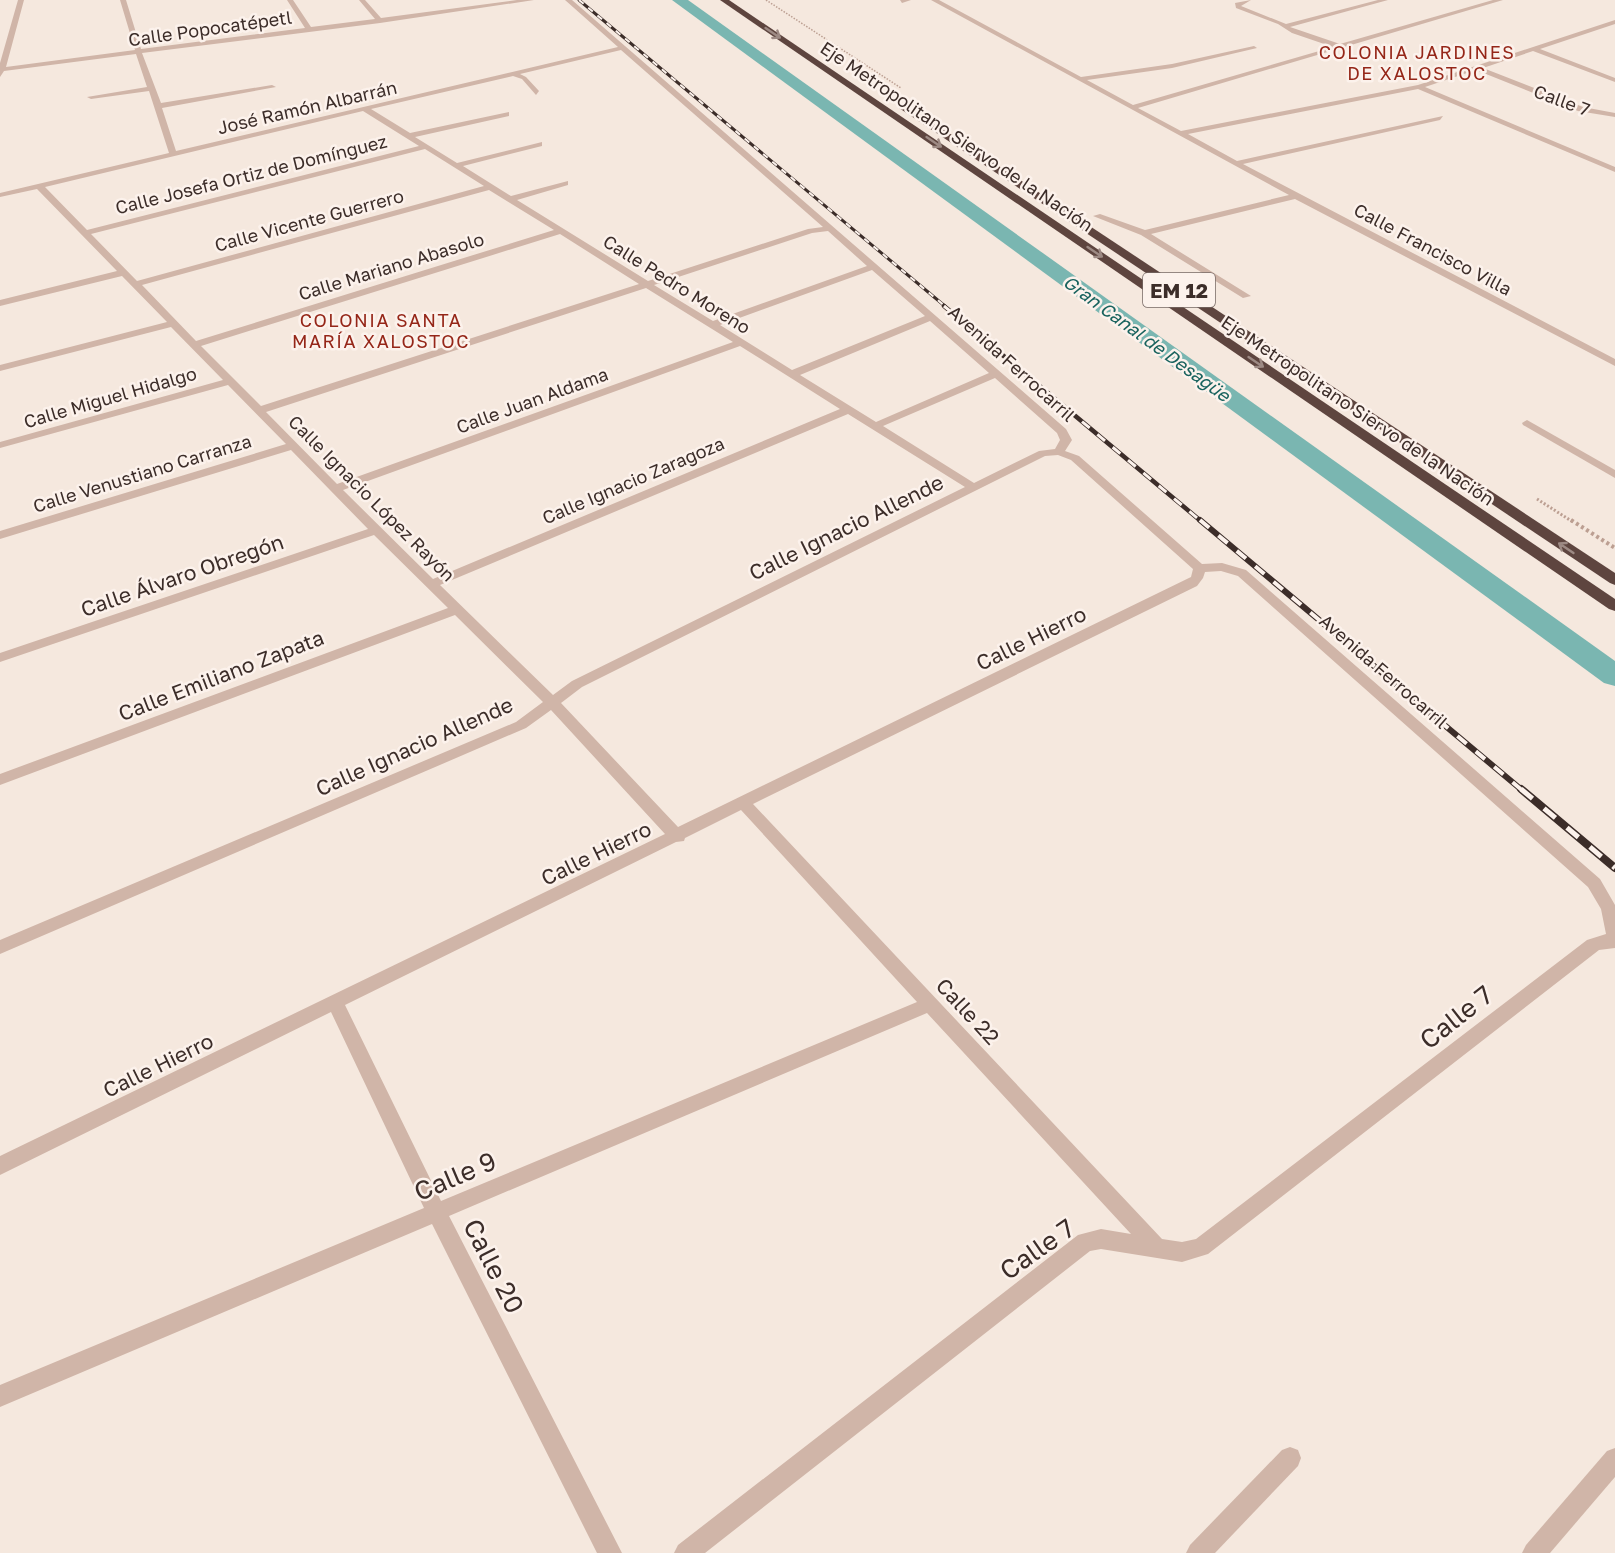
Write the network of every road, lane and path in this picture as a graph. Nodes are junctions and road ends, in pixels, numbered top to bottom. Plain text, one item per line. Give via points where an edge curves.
1 (21, 0) edge
2 (123, 0) edge
3 (290, 0) edge
4 (362, 0) edge
5 (531, 0) edge
6 (568, 0) edge
7 (724, 0) edge
8 (743, 0) edge
9 (934, 0) edge
10 (1248, 0) edge
11 (1385, 0) edge
12 (1500, 0) edge
13 (380, 21) junction
14 (1615, 22) edge
15 (1285, 26) junction
16 (1598, 28) junction
17 (310, 30) junction
18 (1615, 33) edge
19 (1341, 47) junction
20 (621, 48) junction
21 (1254, 48) dead end
22 (1533, 49) junction
23 (140, 53) junction
24 (1477, 68) junction
25 (0, 72) edge
26 (515, 74) junction
27 (1081, 79) junction
28 (1615, 80) edge
29 (272, 87) dead end
30 (1419, 87) junction
31 (150, 89) junction
32 (536, 93) dead end
33 (91, 97) dead end
34 (158, 106) junction
35 (1132, 107) junction
36 (364, 109) junction
37 (506, 114) dead end
38 (1615, 115) edge
39 (1440, 118) dead end
40 (1182, 133) junction
41 (408, 136) junction
42 (539, 144) dead end
43 (425, 147) junction
44 (173, 154) junction
45 (1237, 163) junction
46 (455, 166) junction
47 (1615, 170) edge
48 (565, 183) dead end
49 (39, 186) junction
50 (490, 187) junction
51 (0, 195) edge
52 (1296, 196) junction
53 (510, 199) junction
54 (1097, 216) dead end
55 (831, 228) junction
56 (561, 231) junction
57 (86, 232) junction
58 (1144, 233) junction
59 (875, 266) junction
60 (125, 272) junction
61 (645, 283) junction
62 (136, 284) junction
63 (1246, 296) dead end
64 (0, 303) edge
65 (932, 317) junction
66 (175, 323) junction
67 (711, 325) junction
68 (739, 343) junction
69 (196, 344) junction
70 (1615, 363) edge
71 (0, 368) edge
72 (997, 374) junction
73 (790, 375) junction
74 (230, 381) junction
75 (260, 410) junction
76 (848, 410) junction
77 (1527, 423) dead end
78 (875, 426) junction
79 (0, 445) edge
80 (295, 445) junction
81 (1059, 452) junction
82 (1615, 475) edge
83 (973, 487) junction
84 (337, 488) junction
85 (376, 530) junction
86 (0, 535) edge
87 (1199, 568) junction
88 (1615, 580) edge
89 (432, 584) junction
90 (1615, 606) edge
91 (458, 609) junction
92 (0, 658) edge
93 (552, 702) junction
94 (0, 780) edge
95 (743, 803) junction
96 (678, 837) junction
97 (1615, 940) edge
98 (0, 947) edge
99 (336, 1002) junction
100 (930, 1004) junction
101 (0, 1166) edge
102 (437, 1213) junction
103 (1160, 1250) junction
104 (0, 1396) edge
105 (1290, 1458) dead end
106 (1615, 1459) edge
107 (610, 1553) edge
108 (686, 1553) edge
109 (1198, 1553) edge
110 (1534, 1553) edge

1 - 25 street
2 - 23 street
3 - 17 street
4 - 13 street
5 - 13 street, Calle Popocatépetl
6 - 20 street, Avenida Ferrocarril
7 -> 90 highway, Eje Metropolitano Siervo de la Nación / EM 12
88 -> 8 highway, Eje Metropolitano Siervo de la Nación / EM 12
9 - 27 street, Calle Francisco Villa
10 - 15 street via 1238,3 1238,7
11 - 15 street
12 - 19 street
13 - 17 street, Calle Popocatépetl
14 - 16 street
15 - 19 street
16 - 18 street
16 - 22 street
17 - 23 street, Calle Popocatépetl
19 - 35 street
20 - 26 street, José Ramón Albarrán
20 - 55 street, Avenida Ferrocarril
21 - 27 street via 1172,66
22 - 24 street
22 - 28 street
23 - 25 street, Calle Popocatépetl
23 - 31 street
24 - 30 street
24 - 38 street, Calle 7 via 1581,108
26 - 32 street via 524,78
26 - 36 street, José Ramón Albarrán
27 - 35 street, Calle Francisco Villa
29 - 34 street
30 - 40 street
30 - 47 street
31 - 33 street
31 - 34 street
34 - 44 street
35 - 40 street, Calle Francisco Villa
36 - 41 street, Calle Pedro Moreno
36 - 44 street, José Ramón Albarrán
37 - 41 street
39 - 45 street
40 - 45 street, Calle Francisco Villa
41 - 43 street, Calle Pedro Moreno
42 - 46 street
43 - 46 street, Calle Pedro Moreno
43 - 57 street, Calle Josefa Ortiz de Domínguez
44 - 49 street, José Ramón Albarrán
45 - 52 street, Calle Francisco Villa
46 - 50 street, Calle Pedro Moreno
48 - 53 street
49 - 51 street, José Ramón Albarrán
49 - 57 street, Calle Ignacio López Rayón
50 - 53 street, Calle Pedro Moreno
50 - 62 street, Calle Vicente Guerrero
52 - 58 street
52 - 70 street, Calle Francisco Villa
53 - 56 street, Calle Pedro Moreno
54 - 58 street
55 - 59 street, Avenida Ferrocarril
55 - 61 street
56 - 61 street, Calle Pedro Moreno
56 - 69 street, Calle Mariano Abasolo
57 - 60 street, Calle Ignacio López Rayón
58 - 63 street
59 - 65 street, Avenida Ferrocarril
59 - 67 street
60 - 62 street, Calle Ignacio López Rayón
60 - 64 street
61 - 67 street, Calle Pedro Moreno
61 - 75 street
62 - 66 street, Calle Ignacio López Rayón
65 - 72 street, Avenida Ferrocarril
65 - 73 street
66 - 69 street, Calle Ignacio López Rayón
66 - 71 street
67 - 68 street, Calle Pedro Moreno
68 - 73 street, Calle Pedro Moreno
68 - 84 street, Calle Juan Aldama
69 - 74 street, Calle Ignacio López Rayón
72 - 78 street via 984,376
72 - 81 street, Avenida Ferrocarril via 1062,431 1066,440
73 - 76 street, Calle Pedro Moreno
74 - 75 street, Calle Ignacio López Rayón
74 - 79 street, Calle Miguel Hidalgo
75 - 80 street, Calle Ignacio López Rayón
76 - 78 street, Calle Pedro Moreno
76 - 89 street, Calle Ignacio Zaragoza
77 - 82 street
78 - 83 street, Calle Pedro Moreno
80 - 84 street, Calle Ignacio López Rayón
80 - 86 street, Calle Venustiano Carranza
81 - 83 street, Calle Ignacio Allende via 1043,453
81 - 87 street, Avenida Ferrocarril via 1075,458
83 - 93 street, Calle Ignacio Allende via 577,684
84 - 85 street, Calle Ignacio López Rayón
85 - 89 street, Calle Ignacio López Rayón
85 - 92 street, Calle Álvaro Obregón
87 - 95 street, Calle Hierro via 1192,583
87 - 97 street, Avenida Ferrocarril via 1222,567 1242,573 1585,875 1604,896
89 - 91 street, Calle Ignacio López Rayón
91 - 93 street, Calle Ignacio López Rayón
91 - 94 street, Calle Emiliano Zapata
93 - 96 street, Calle Ignacio López Rayón
93 - 98 street, Calle Ignacio Allende via 521,725
95 - 96 street, Calle Hierro
95 - 100 street, Calle 22
96 - 99 street, Calle Hierro
97 - 103 street, Calle 7 via 1593,945 1201,1247 1182,1252
99 - 101 street, Calle Hierro
99 - 102 street, Calle 20
100 - 102 street, Calle 9
100 - 103 street, Calle 22
102 - 104 street, Calle 9
102 - 107 street, Calle 20
103 - 108 street, Calle 7 via 1101,1239 1085,1242
105 - 109 street
106 - 110 street

